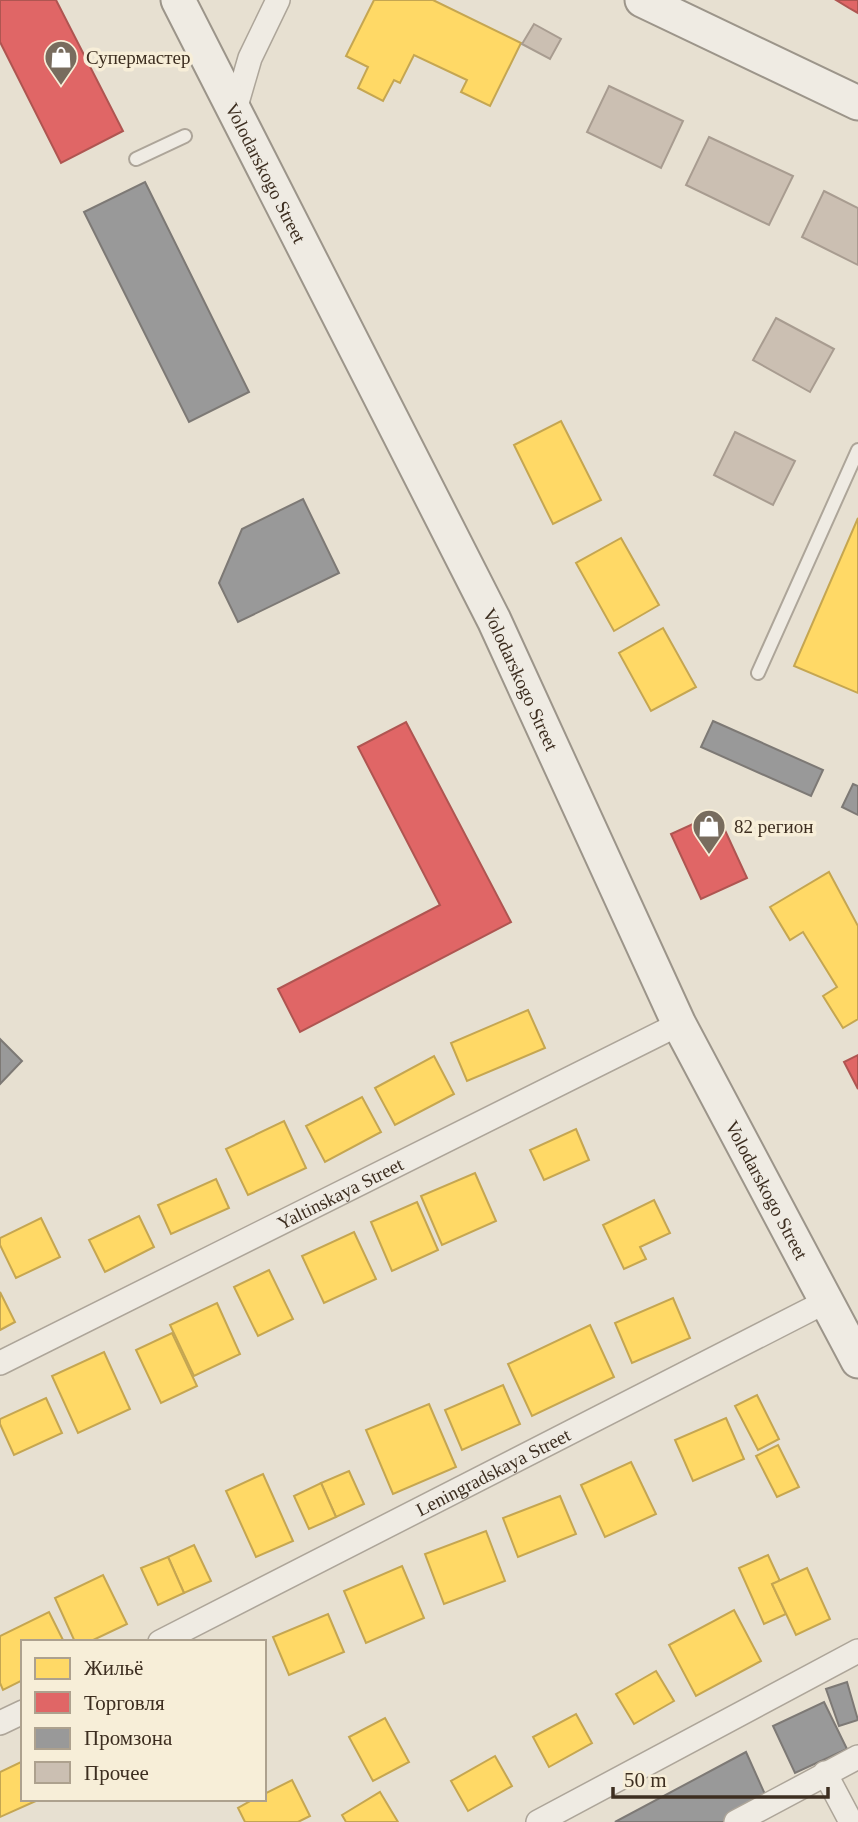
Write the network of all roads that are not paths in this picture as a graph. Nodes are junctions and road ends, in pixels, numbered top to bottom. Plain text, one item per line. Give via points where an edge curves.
1 (178, 0) edge
2 (278, 0) edge
3 (642, 0) edge
4 (858, 103) edge
5 (234, 113) junction
6 (185, 136) dead end
7 (136, 159) dead end
8 (857, 456) edge
9 (758, 673) dead end
10 (679, 1024) junction
11 (825, 1303) junction
12 (858, 1361) edge
13 (0, 1363) edge
14 (164, 1640) edge
15 (858, 1651) edge
16 (21, 1713) edge
17 (0, 1723) edge
18 (858, 1757) edge
19 (825, 1773) junction
20 (538, 1822) edge
21 (736, 1822) edge
22 (851, 1822) edge

1 - 5 main road, Volodarskogo Street
2 - 5 street via 250,58
3 - 4 main road
5 - 10 main road, Volodarskogo Street via 494,620
6 - 7 lane
8 - 9 lane
10 - 11 main road, Volodarskogo Street
10 - 13 street, Yaltinskaya Street
11 - 12 main road, Volodarskogo Street
11 - 14 street, Leningradskaya Street
15 - 20 street
16 - 17 street
18 - 19 street
19 - 21 street
19 - 22 street

